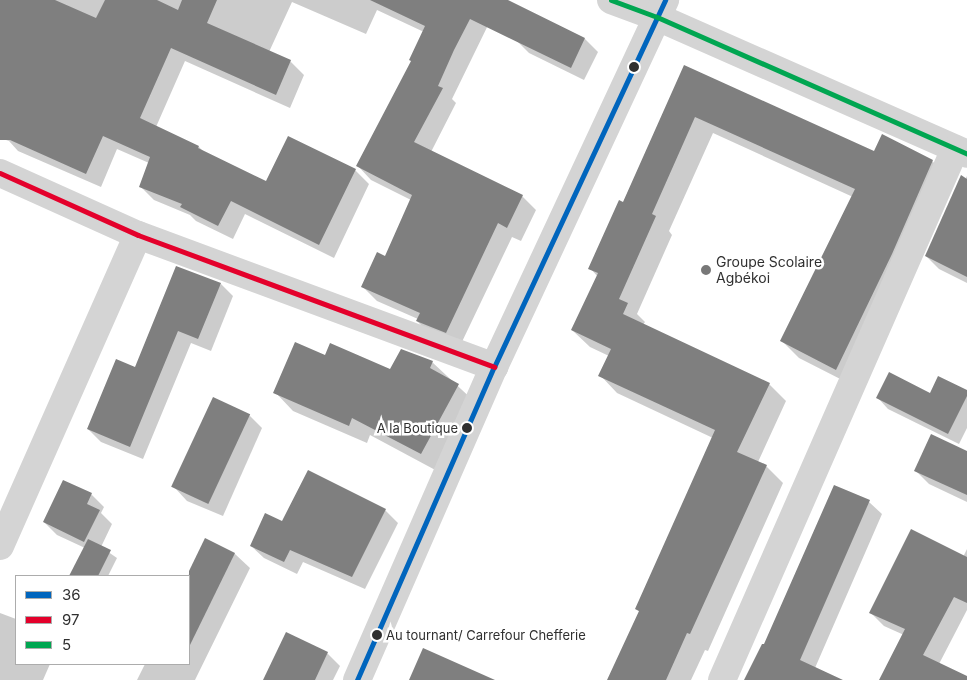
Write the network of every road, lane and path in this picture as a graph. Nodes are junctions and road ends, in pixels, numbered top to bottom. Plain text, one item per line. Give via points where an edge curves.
1 (611, 0) edge
2 (661, 9) edge
3 (961, 152) edge
4 (0, 173) edge
5 (138, 235) junction
6 (494, 367) junction
7 (0, 546) edge
8 (357, 680) edge
9 (722, 680) edge

1 - 2 street
2 - 3 street
2 - 6 street
3 - 9 street
4 - 5 street
5 - 6 street
5 - 7 street
6 - 8 street

